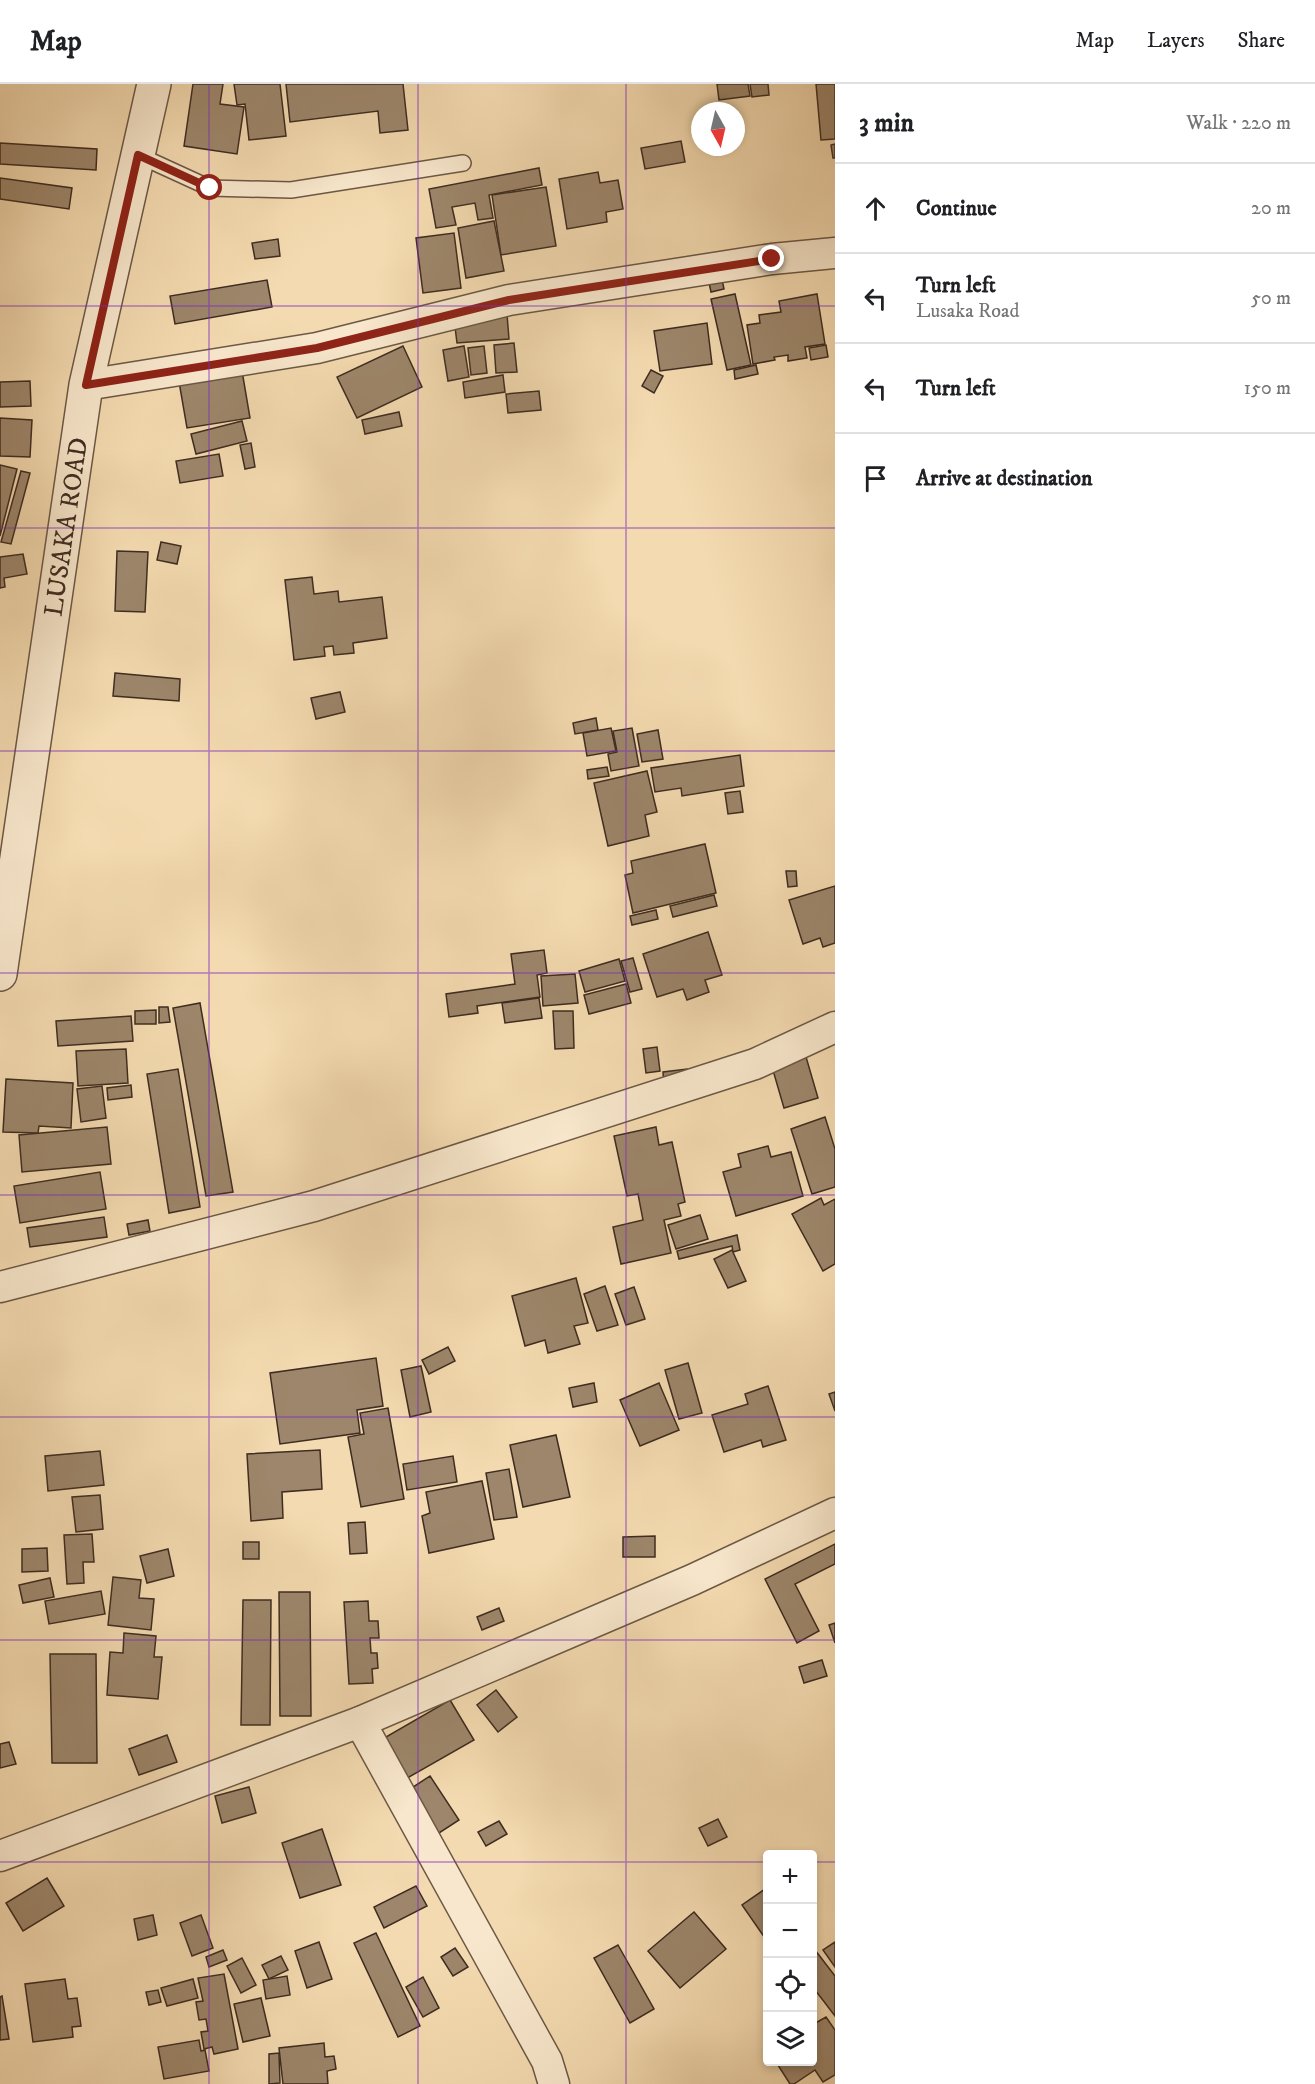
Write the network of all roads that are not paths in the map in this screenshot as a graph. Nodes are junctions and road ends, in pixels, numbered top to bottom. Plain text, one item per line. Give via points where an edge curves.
1 (153, 84) edge
2 (138, 155) junction
3 (463, 163) dead end
4 (835, 253) edge
5 (86, 385) junction
6 (0, 974) edge
7 (835, 1027) edge
8 (0, 1287) edge
9 (835, 1513) edge
10 (360, 1722) junction
11 (0, 1856) edge
12 (554, 2084) edge

1 - 2 street, LUSAKA ROAD
2 - 3 lane via 210,188 291,190
2 - 5 street, LUSAKA ROAD
4 - 5 street via 772,259 509,300 317,348
5 - 6 street, LUSAKA ROAD
7 - 8 street via 755,1064 314,1206
9 - 10 street via 692,1580
10 - 11 street
10 - 12 street via 547,2061

